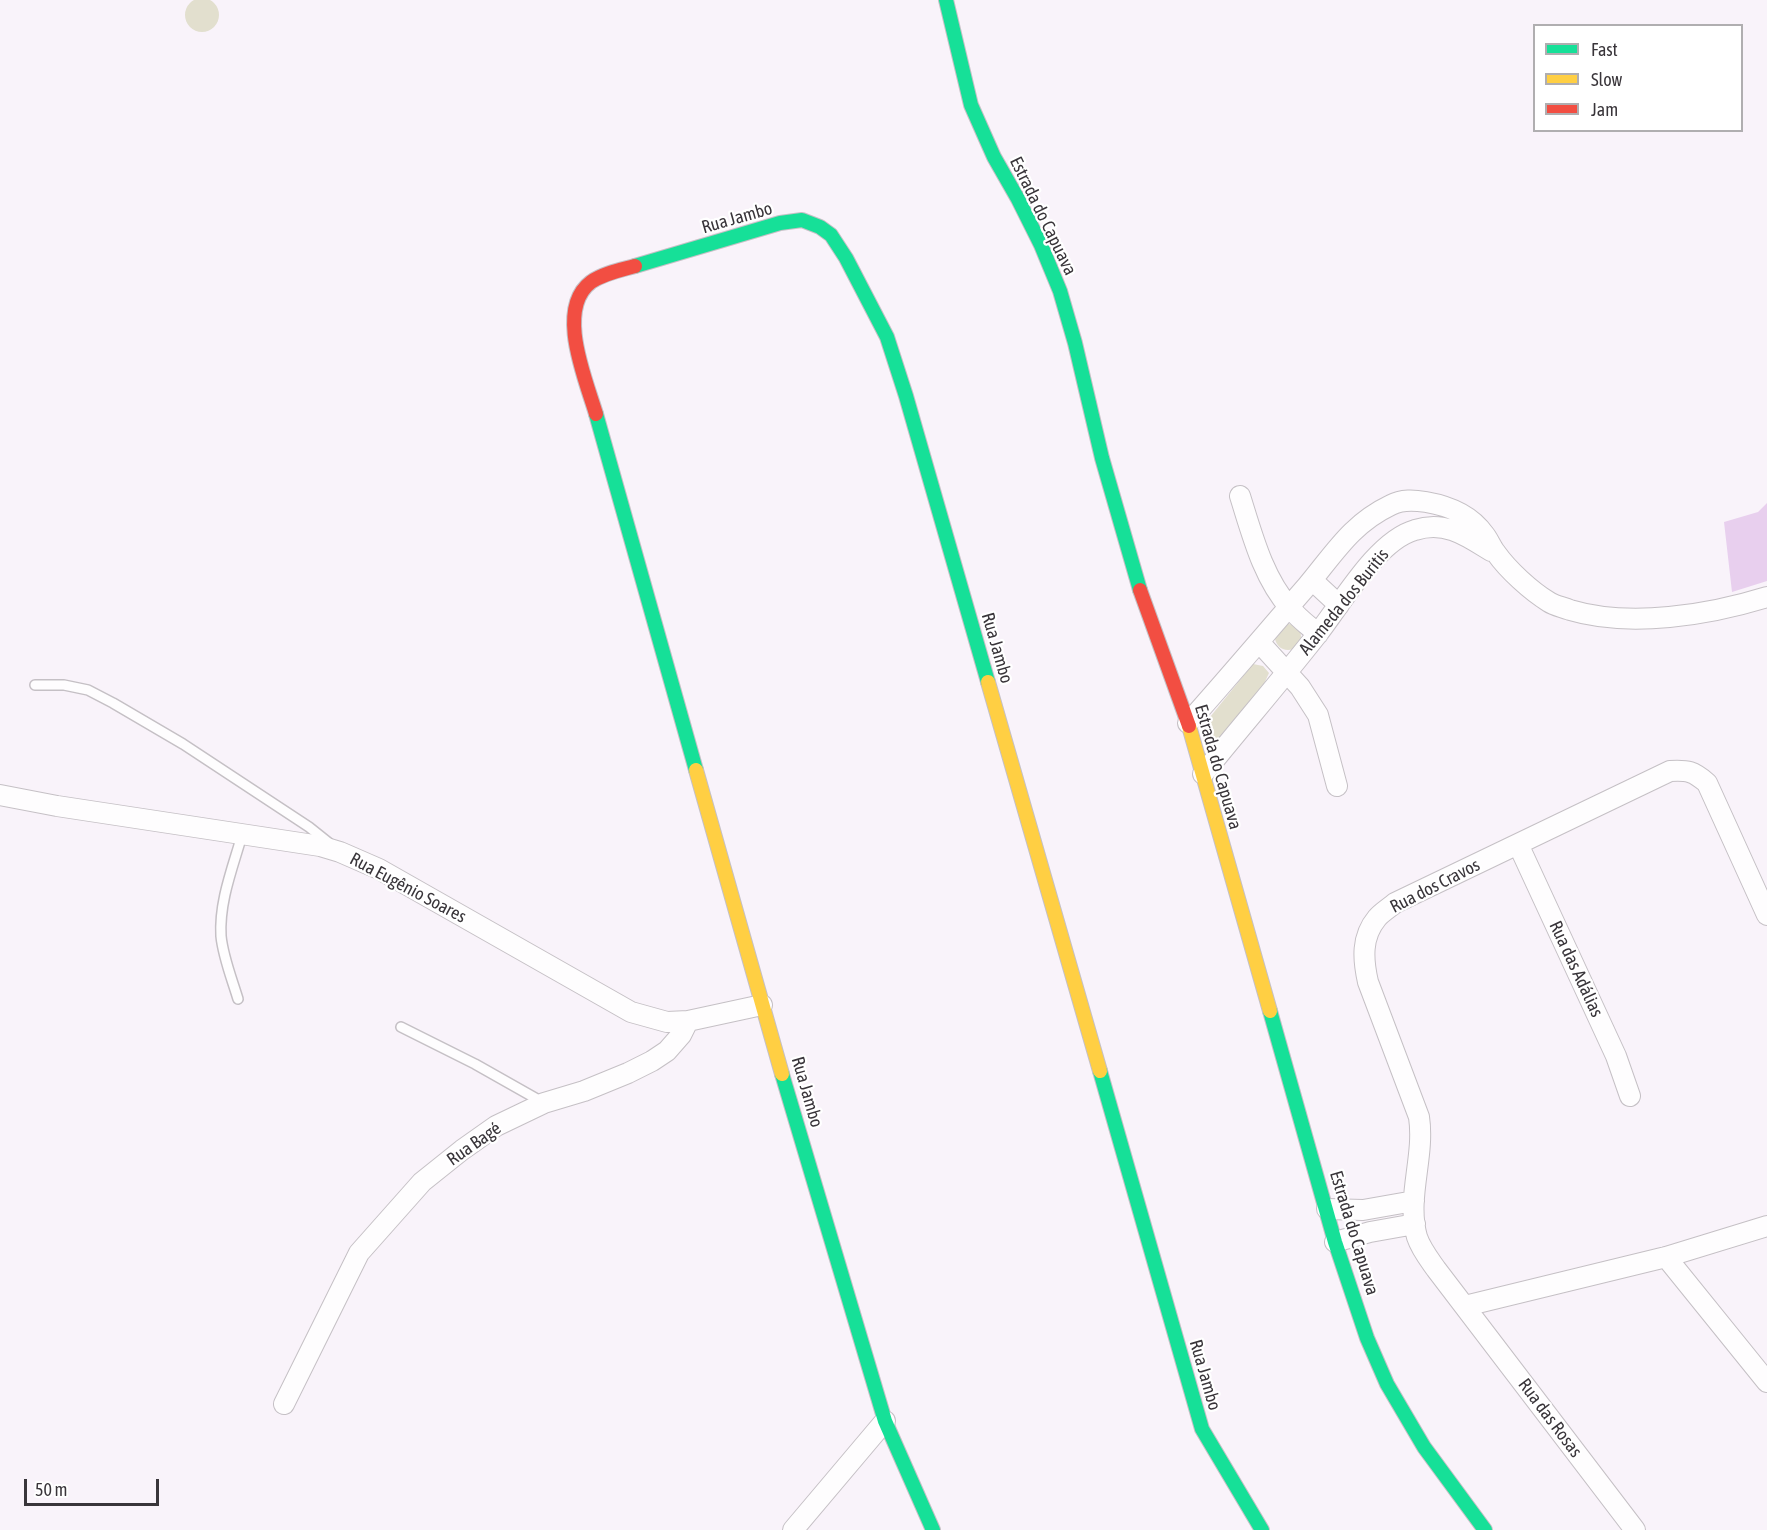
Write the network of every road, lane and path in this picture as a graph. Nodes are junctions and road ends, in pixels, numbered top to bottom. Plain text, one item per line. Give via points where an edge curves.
1 (946, 0) edge
2 (1240, 496) dead end
3 (1496, 554) junction
4 (1312, 580) junction
5 (1767, 597) edge
6 (1339, 605) junction
7 (1289, 607) junction
8 (1318, 634) junction
9 (1259, 642) junction
10 (1287, 672) junction
11 (35, 685) dead end
12 (1188, 723) junction
13 (1203, 774) junction
14 (1337, 786) dead end
15 (0, 795) edge
16 (243, 835) junction
17 (1518, 844) junction
18 (340, 852) junction
19 (1767, 915) edge
20 (238, 999) dead end
21 (762, 1005) junction
22 (688, 1022) junction
23 (401, 1028) dead end
24 (1630, 1096) dead end
25 (544, 1103) junction
26 (1414, 1201) junction
27 (1327, 1209) junction
28 (1415, 1224) junction
29 (1767, 1226) edge
30 (1335, 1242) junction
31 (1666, 1257) junction
32 (1465, 1306) junction
33 (1767, 1382) edge
34 (284, 1404) dead end
35 (885, 1421) junction
36 (793, 1530) edge
37 (933, 1530) edge
38 (1262, 1530) edge
39 (1485, 1530) edge
40 (1635, 1530) edge

1 - 12 street, Estrada do Capuava via 971,105 1060,291 1127,547
2 - 7 street via 1266,570
3 - 4 street, Alameda dos Buritis via 1468,517 1453,508 1411,500 1392,504 1355,528
3 - 5 street via 1550,603 1587,615 1647,619 1706,613
3 - 6 street, Alameda dos Buritis via 1457,531 1435,527 1414,530 1394,540 1370,563
4 - 6 street
4 - 7 street, Alameda dos Buritis
6 - 8 street, Alameda dos Buritis
7 - 8 street
7 - 9 street, Alameda dos Buritis
8 - 10 street, Alameda dos Buritis
9 - 10 street
9 - 12 street, Alameda dos Buritis
10 - 13 street, Alameda dos Buritis
10 - 14 street via 1318,715
11 - 18 lane via 88,690 113,703 183,744 309,827
12 - 13 street, Estrada do Capuava
13 - 27 street, Estrada do Capuava
15 - 16 street, Rua Eugênio Soares
16 - 18 street, Rua Eugênio Soares
16 - 20 lane via 226,890 221,937
17 - 19 street, Rua dos Cravos via 1670,771 1696,773 1707,783
17 - 24 street, Rua das Adálias via 1616,1056
17 - 26 street, Rua dos Cravos via 1395,903 1377,918 1366,938 1364,962 1368,982 1419,1117 1420,1153
18 - 22 street, Rua Eugênio Soares via 379,869 632,1012 667,1022
21 - 22 street
21 - 35 street, Rua Jambo
21 - 38 street, Rua Jambo via 574,338 574,318 587,285 601,276 780,223 802,220 831,235 886,337 1202,1429
22 - 25 street, Rua Bagé via 667,1051 652,1061
23 - 25 lane
25 - 34 street, Rua Bagé via 496,1126 422,1182 359,1254
26 - 27 street via 1363,1210
26 - 28 street, Rua dos Cravos
27 - 30 street, Estrada do Capuava
28 - 30 street
28 - 32 street, Rua dos Cravos via 1425,1254
29 - 31 street
30 - 39 street, Estrada do Capuava via 1387,1384 1424,1447
31 - 32 street
31 - 33 street
32 - 40 street, Rua das Rosas
35 - 36 street
35 - 37 street, Rua Jambo

